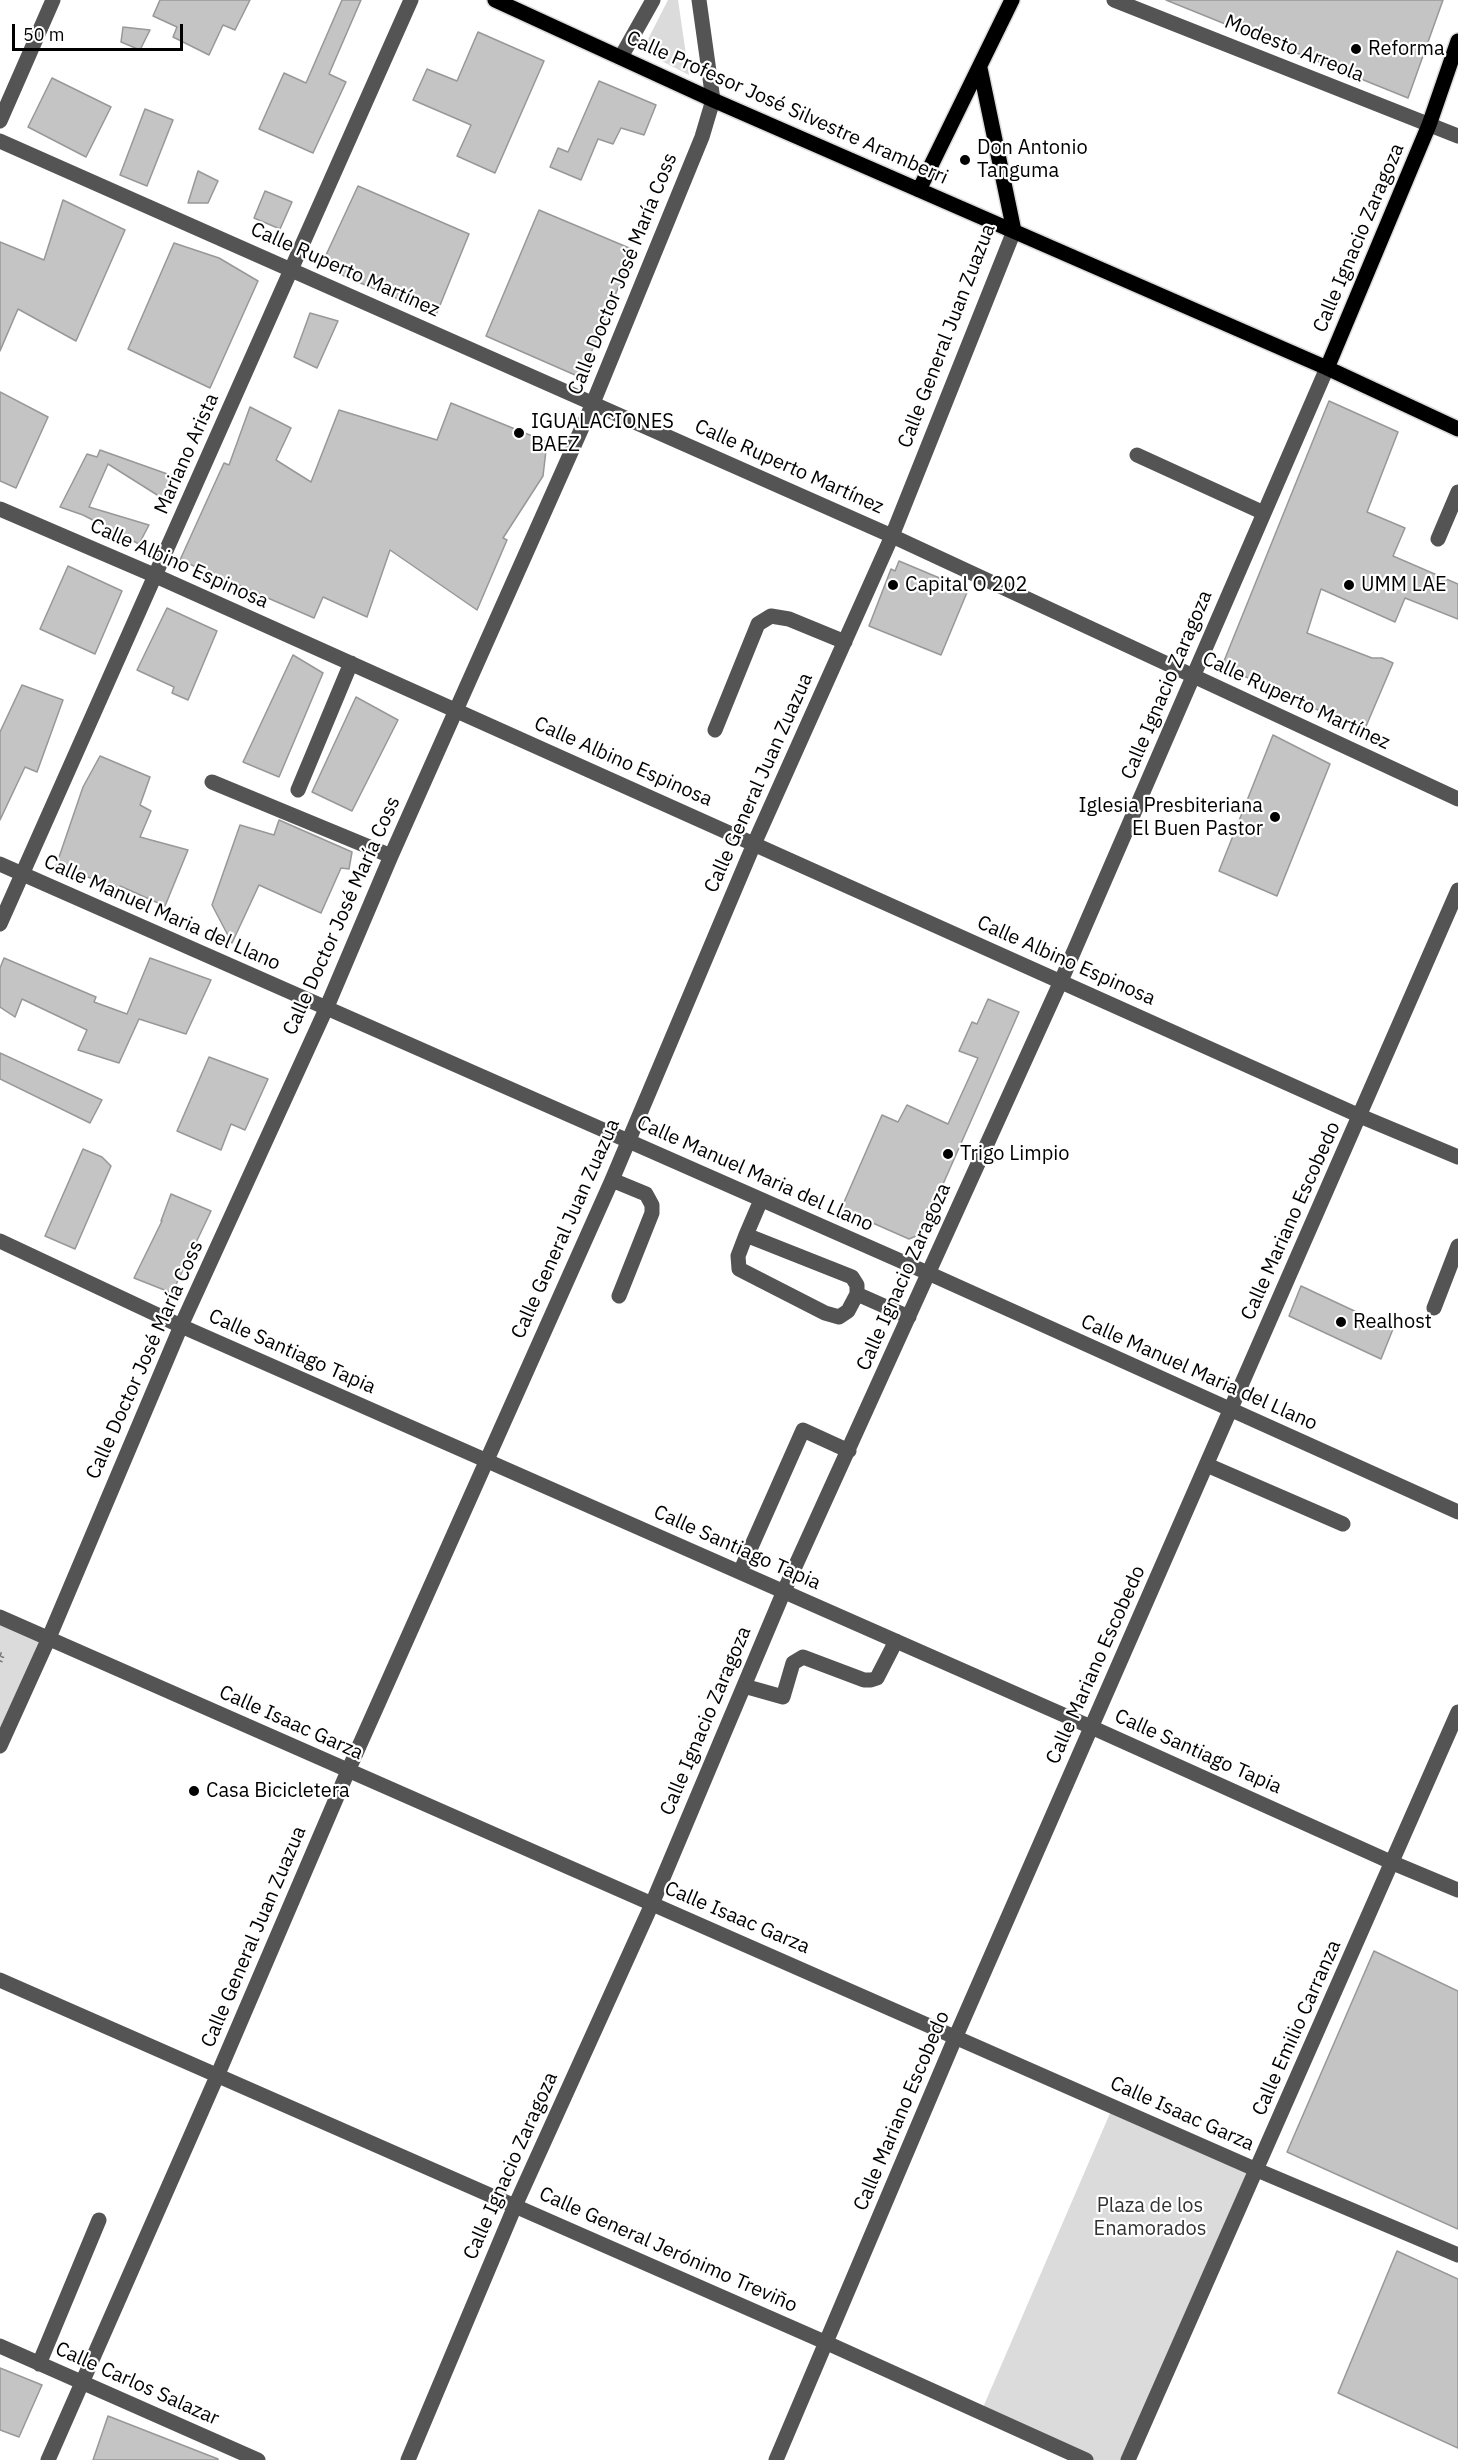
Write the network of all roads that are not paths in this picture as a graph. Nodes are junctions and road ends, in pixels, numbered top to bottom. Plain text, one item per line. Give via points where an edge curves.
1 (53, 0) edge
2 (411, 0) edge
3 (495, 0) edge
4 (652, 0) edge
5 (699, 0) edge
6 (1012, 0) edge
7 (1114, 0) edge
8 (1458, 40) edge
9 (621, 57) junction
10 (980, 68) junction
11 (713, 100) junction
12 (0, 121) edge
13 (1429, 125) junction
14 (1458, 136) edge
15 (0, 141) edge
16 (919, 190) junction
17 (1014, 231) junction
18 (293, 269) junction
19 (1327, 368) junction
20 (593, 403) junction
21 (1458, 429) edge
22 (1137, 455) dead end
23 (1458, 492) edge
24 (0, 509) edge
25 (1264, 513) junction
26 (892, 536) junction
27 (1438, 539) dead end
28 (156, 576) junction
29 (845, 642) junction
30 (351, 663) junction
31 (1193, 677) junction
32 (456, 710) junction
33 (715, 730) dead end
34 (212, 782) dead end
35 (298, 790) dead end
36 (1458, 799) edge
37 (754, 844) junction
38 (391, 856) junction
39 (0, 864) edge
40 (22, 874) junction
41 (1458, 890) edge
42 (0, 924) edge
43 (1061, 981) junction
44 (326, 1009) junction
45 (1360, 1116) junction
46 (628, 1141) junction
47 (1458, 1157) edge
48 (612, 1180) junction
49 (761, 1200) junction
50 (746, 1235) junction
51 (0, 1241) edge
52 (1458, 1246) edge
53 (928, 1273) junction
54 (857, 1294) junction
55 (619, 1296) dead end
56 (1434, 1308) dead end
57 (909, 1317) junction
58 (181, 1326) junction
59 (1231, 1411) junction
60 (849, 1451) junction
61 (487, 1460) junction
62 (1208, 1464) junction
63 (1458, 1512) edge
64 (1343, 1524) dead end
65 (740, 1572) junction
66 (784, 1591) junction
67 (0, 1617) edge
68 (48, 1640) junction
69 (896, 1641) junction
70 (744, 1686) junction
71 (1458, 1712) edge
72 (1091, 1727) junction
73 (0, 1746) edge
74 (348, 1771) junction
75 (1393, 1863) junction
76 (1458, 1890) edge
77 (652, 1904) junction
78 (0, 1980) edge
79 (956, 2036) junction
80 (218, 2074) junction
81 (1257, 2170) junction
82 (515, 2206) junction
83 (99, 2220) dead end
84 (1458, 2255) edge
85 (827, 2343) junction
86 (0, 2346) edge
87 (39, 2364) junction
88 (82, 2383) junction
89 (48, 2460) edge
90 (258, 2460) edge
91 (408, 2460) edge
92 (776, 2460) edge
93 (1086, 2460) edge
94 (1128, 2460) edge

1 - 12 street
2 - 18 street, Mariano Arista
3 - 9 main road, Calle Profesor José Silvestre Aramberri
4 - 9 street
5 - 11 street
6 - 10 main road
7 - 13 street, Modesto Arreola
8 - 13 main road, Calle Ignacio Zaragoza
9 - 11 main road, Calle Profesor José Silvestre Aramberri
10 - 16 main road
10 - 17 main road, Calle General Juan Zuazua
11 - 16 main road, Calle Profesor José Silvestre Aramberri
11 - 20 street, Calle Doctor José María Coss via 702,137
13 - 14 street, Modesto Arreola
13 - 19 main road, Calle Ignacio Zaragoza
15 - 18 street, Calle Ruperto Martínez
16 - 17 main road, Calle Profesor José Silvestre Aramberri
17 - 19 main road, Calle Profesor José Silvestre Aramberri
17 - 26 street, Calle General Juan Zuazua
18 - 20 street, Calle Ruperto Martínez
18 - 28 street, Mariano Arista
19 - 21 main road, Calle Profesor José Silvestre Aramberri
19 - 25 street, Calle Ignacio Zaragoza
20 - 26 street, Calle Ruperto Martínez
20 - 32 street, Calle Doctor José María Coss
22 - 25 street
23 - 27 street
24 - 28 street, Calle Albino Espinosa
25 - 31 street, Calle Ignacio Zaragoza
26 - 29 street, Calle General Juan Zuazua
26 - 31 street, Calle Ruperto Martínez
28 - 30 street, Calle Albino Espinosa
28 - 40 street, Mariano Arista
29 - 33 street via 789,619 771,616 758,624
29 - 37 street, Calle General Juan Zuazua
30 - 32 street, Calle Albino Espinosa
30 - 35 street
31 - 36 street, Calle Ruperto Martínez
31 - 43 street, Calle Ignacio Zaragoza
32 - 37 street, Calle Albino Espinosa
32 - 38 street, Calle Doctor José María Coss
34 - 38 street
37 - 43 street, Calle Albino Espinosa
37 - 46 street, Calle General Juan Zuazua
38 - 44 street, Calle Doctor José María Coss
39 - 40 street, Calle Manuel Maria del Llano
40 - 42 street, Mariano Arista
40 - 44 street, Calle Manuel Maria del Llano
41 - 45 street, Calle Mariano Escobedo
43 - 45 street, Calle Albino Espinosa
43 - 53 street, Calle Ignacio Zaragoza
44 - 46 street, Calle Manuel Maria del Llano
44 - 58 street, Calle Doctor José María Coss
45 - 47 street, Calle Albino Espinosa
45 - 59 street, Calle Mariano Escobedo
46 - 48 street, Calle General Juan Zuazua
46 - 49 street, Calle Manuel Maria del Llano
48 - 55 street via 646,1194 652,1205
48 - 61 street, Calle General Juan Zuazua
49 - 50 street
49 - 53 street, Calle Manuel Maria del Llano
50 - 54 street via 847,1273 856,1280
50 - 54 street via 737,1263 745,1274 835,1317 848,1311
51 - 58 street, Calle Santiago Tapia
52 - 56 street
53 - 57 street, Calle Ignacio Zaragoza
53 - 59 street, Calle Manuel Maria del Llano
54 - 57 street
57 - 60 street, Calle Ignacio Zaragoza
58 - 61 street, Calle Santiago Tapia
58 - 68 street, Calle Doctor José María Coss
59 - 62 street, Calle Mariano Escobedo
59 - 63 street, Calle Manuel Maria del Llano
60 - 65 street via 802,1430
60 - 66 street, Calle Ignacio Zaragoza
61 - 65 street, Calle Santiago Tapia
61 - 74 street, Calle General Juan Zuazua
62 - 64 street
62 - 72 street, Calle Mariano Escobedo
65 - 66 street, Calle Santiago Tapia
66 - 69 street, Calle Santiago Tapia
66 - 70 street, Calle Ignacio Zaragoza
67 - 68 street, Calle Isaac Garza
68 - 73 street, Calle Doctor José María Coss
68 - 74 street, Calle Isaac Garza
69 - 70 street via 877,1678 871,1680 803,1657 793,1663 783,1697
69 - 72 street, Calle Santiago Tapia
70 - 77 street, Calle Ignacio Zaragoza
71 - 75 street, Calle Emilio Carranza
72 - 75 street, Calle Santiago Tapia
72 - 79 street, Calle Mariano Escobedo
74 - 77 street, Calle Isaac Garza
74 - 80 street, Calle General Juan Zuazua
75 - 76 street, Calle Santiago Tapia
75 - 81 street, Calle Emilio Carranza
77 - 79 street, Calle Isaac Garza
77 - 82 street, Calle Ignacio Zaragoza
78 - 80 street, Calle General Jerónimo Treviño
79 - 81 street, Calle Isaac Garza
79 - 85 street, Calle Mariano Escobedo
80 - 82 street, Calle General Jerónimo Treviño
80 - 88 street, Calle General Juan Zuazua
81 - 84 street, Calle Isaac Garza
81 - 94 street, Calle Emilio Carranza
82 - 85 street, Calle General Jerónimo Treviño
82 - 91 street, Calle Ignacio Zaragoza
83 - 87 street
85 - 92 street, Calle Mariano Escobedo
85 - 93 street, Calle General Jerónimo Treviño
86 - 87 street, Calle Carlos Salazar
87 - 88 street, Calle Carlos Salazar
88 - 89 street, Calle General Juan Zuazua
88 - 90 street, Calle Carlos Salazar

